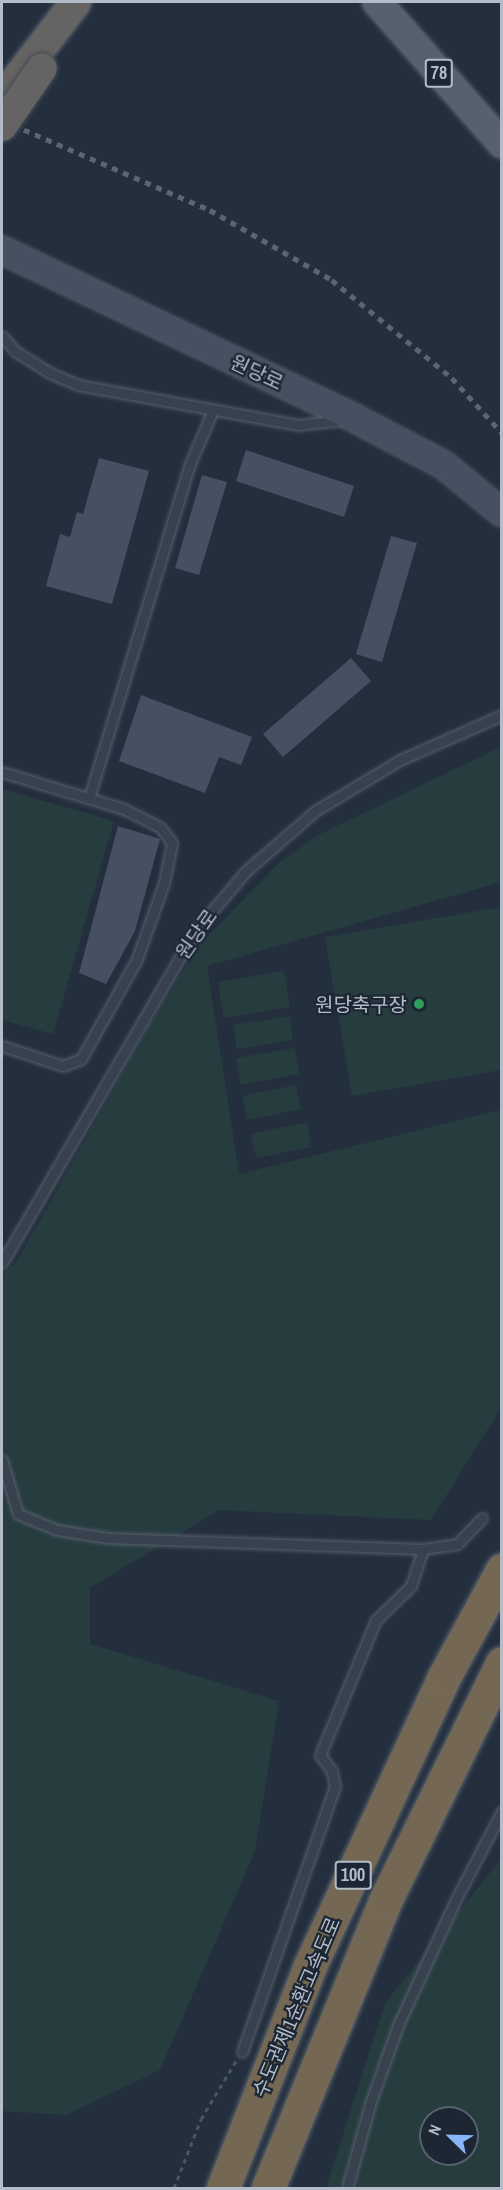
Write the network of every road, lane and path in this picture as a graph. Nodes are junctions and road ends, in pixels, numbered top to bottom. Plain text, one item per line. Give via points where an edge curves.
1 (76, 2) edge
2 (93, 2) edge
3 (377, 2) edge
4 (402, 2) edge
5 (35, 66) junction
6 (2, 101) edge
7 (501, 120) edge
8 (2, 126) edge
9 (501, 144) edge
10 (2, 249) edge
11 (2, 336) edge
12 (213, 410) junction
13 (356, 419) junction
14 (501, 513) edge
15 (501, 715) edge
16 (2, 772) edge
17 (88, 798) junction
18 (2, 1046) edge
19 (2, 1263) edge
20 (2, 1460) edge
21 (482, 1518) dead end
22 (423, 1550) junction
23 (501, 1570) edge
24 (501, 1663) edge
25 (501, 1812) edge
26 (242, 2052) joint
27 (174, 2188) edge
28 (223, 2188) edge
29 (268, 2188) edge
30 (347, 2188) edge

1 - 5 highway
2 - 5 highway
3 - 9 main road, 78
4 - 7 main road, 78
5 - 6 highway
5 - 8 highway, bridge
10 - 13 main road, 원당로
11 - 12 lane via 15,351 78,385
12 - 13 lane via 298,425
12 - 17 lane via 189,466
13 - 14 main road, 원당로 via 444,465
15 - 19 lane, 원당로 via 400,760 315,811 246,871 196,930
16 - 17 lane
17 - 18 lane via 134,814 168,835 172,856 164,883 137,959 81,1059 63,1066
20 - 22 lane via 18,1514 57,1530 119,1538
21 - 22 lane via 457,1544
22 - 26 lane via 411,1586 376,1620 320,1755 332,1771 335,1787
23 - 28 highway, 수도권제1순환고속도로 / 100 via 444,1677 309,1968
24 - 29 highway, 수도권제1순환고속도로 / 100 via 385,1901
25 - 30 lane via 399,2023 371,2101
26 - 27 path via 201,2119

